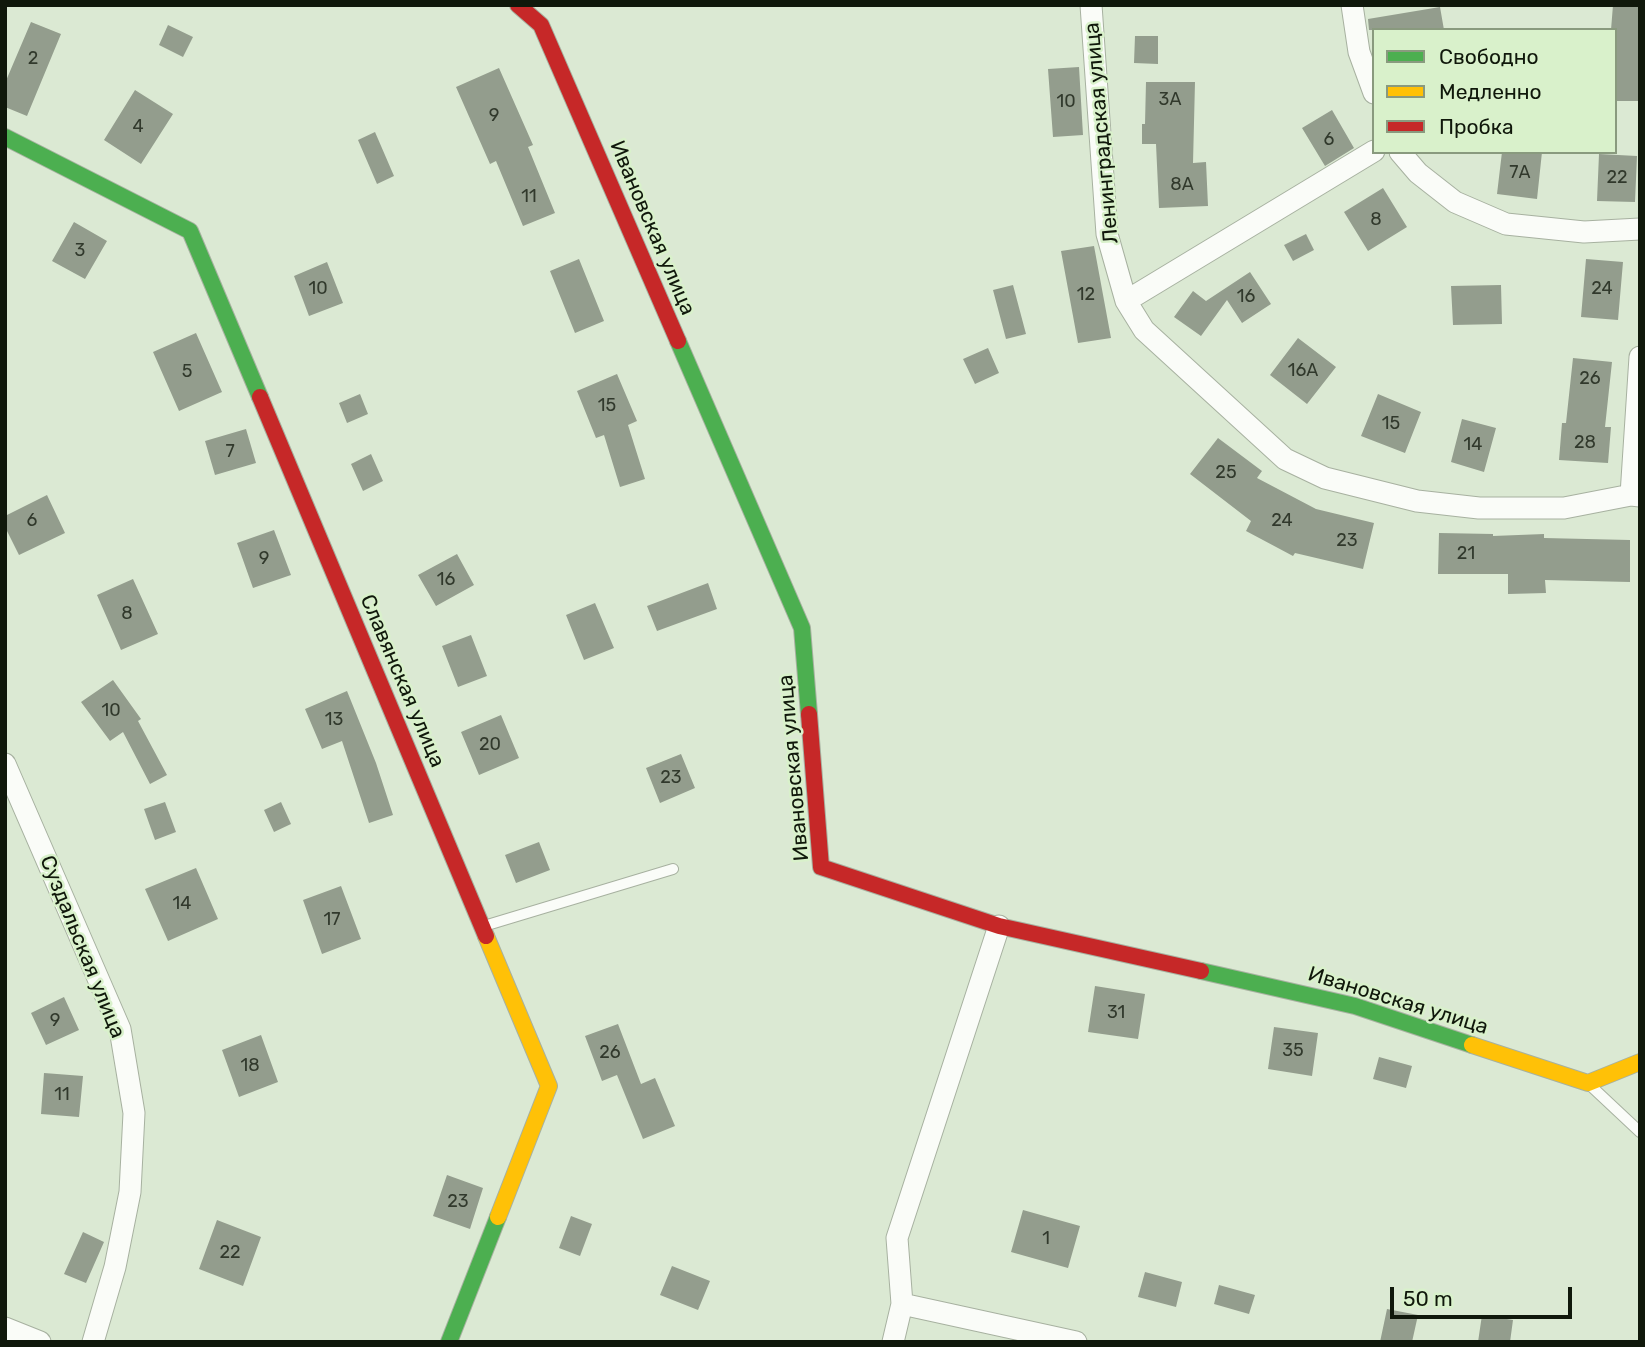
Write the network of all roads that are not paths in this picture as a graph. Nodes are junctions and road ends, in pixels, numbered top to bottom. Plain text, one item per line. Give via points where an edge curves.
1 (518, 5) edge
2 (1091, 5) edge
3 (1352, 5) edge
4 (1372, 88) edge
5 (5, 137) edge
6 (1372, 152) edge
7 (1402, 154) edge
8 (1640, 229) edge
9 (1126, 301) junction
10 (1640, 357) edge
11 (1635, 496) edge
12 (5, 764) edge
13 (673, 869) dead end
14 (999, 926) junction
15 (482, 927) junction
16 (1640, 1062) edge
17 (1588, 1083) junction
18 (1640, 1132) edge
19 (902, 1304) junction
20 (5, 1328) edge
21 (40, 1342) edge
22 (93, 1342) edge
23 (449, 1342) edge
24 (893, 1342) edge
25 (1076, 1342) edge

1 - 14 street, Ивановская улица via 541,25 803,628 821,867
2 - 9 street, Ленинградская улица via 1107,234
3 - 4 street via 1359,52
5 - 15 street, Славянская улица via 190,231
6 - 9 street
7 - 8 street via 1455,202 1506,224 1584,232
9 - 11 street, Ленинградская улица via 1144,330 1285,459 1325,478 1417,501 1479,508 1564,508
10 - 11 street
12 - 22 street, Суздальская улица via 120,1029 134,1113 130,1192
13 - 15 lane
14 - 17 street, Ивановская улица via 1355,1006
14 - 19 street via 897,1238
15 - 23 street, Славянская улица via 549,1086
16 - 17 street
17 - 18 lane
19 - 24 street
19 - 25 street
20 - 21 street

